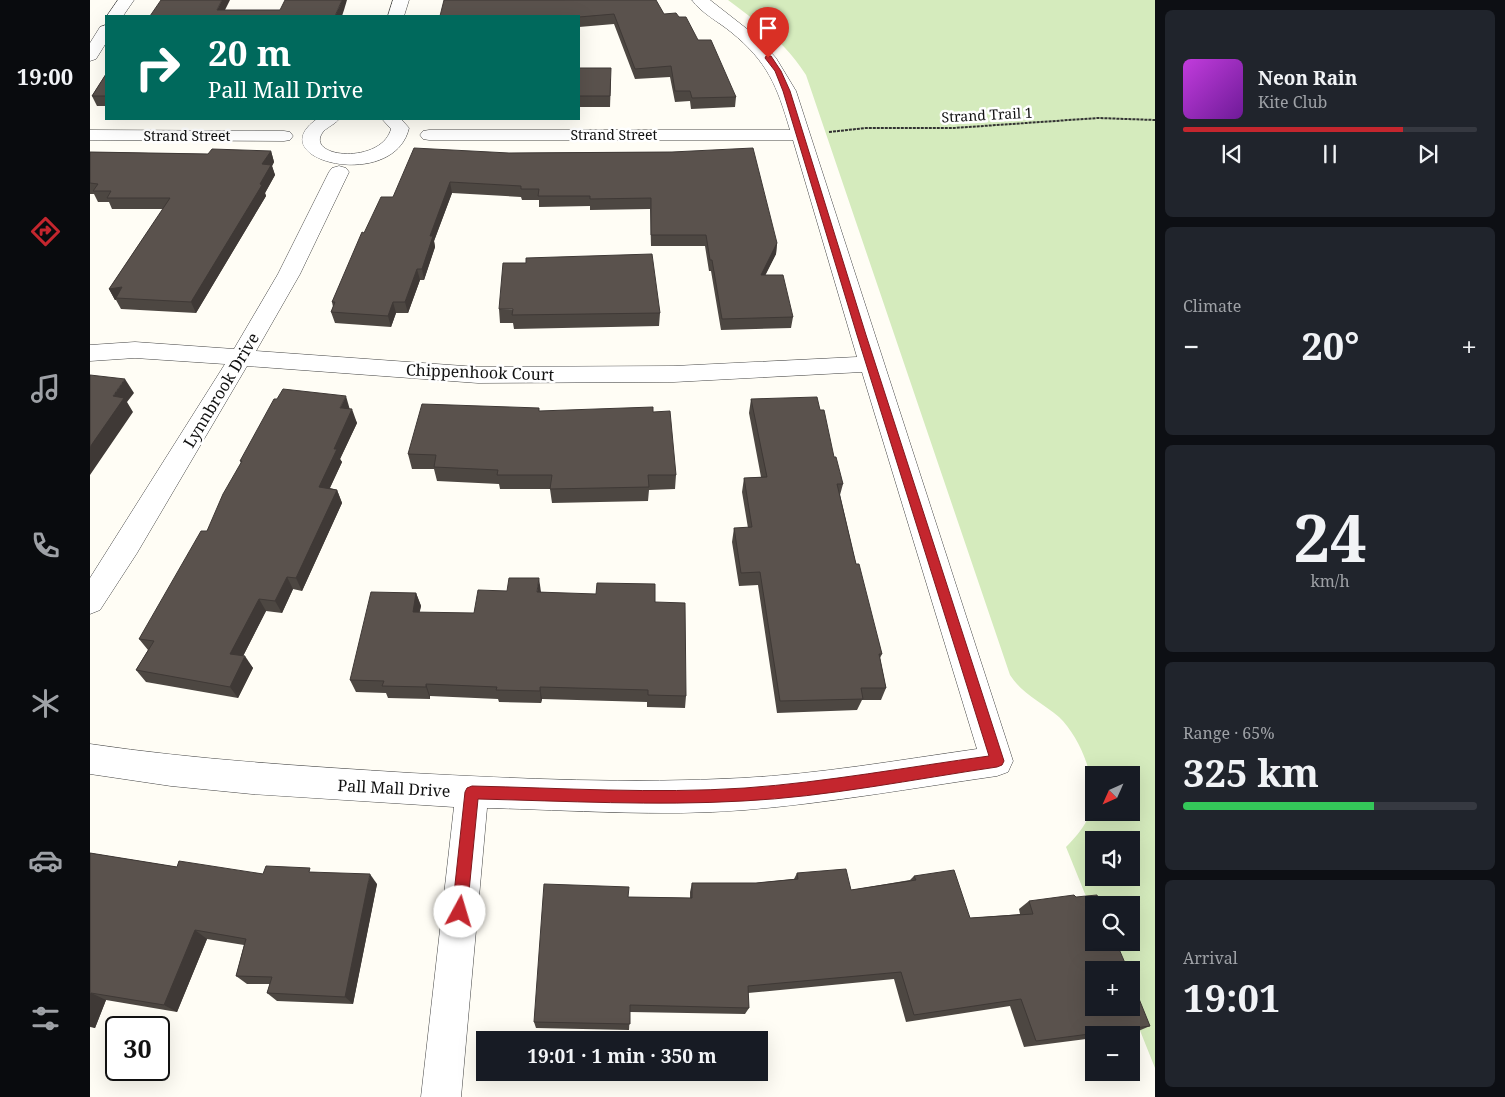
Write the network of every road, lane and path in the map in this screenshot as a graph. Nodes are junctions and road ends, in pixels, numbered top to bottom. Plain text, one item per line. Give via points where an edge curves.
1 (126, 0) edge
2 (401, 0) edge
3 (700, 0) edge
4 (116, 15) edge
5 (396, 15) edge
6 (105, 32) edge
7 (90, 56) edge
8 (1155, 120) edge
9 (319, 130) edge
10 (395, 130) edge
11 (810, 134) junction
12 (90, 135) edge
13 (359, 158) joint
14 (335, 165) junction
15 (90, 352) edge
16 (241, 358) junction
17 (871, 364) junction
18 (90, 602) edge
19 (90, 759) edge
20 (472, 792) junction
21 (441, 1097) edge

1 - 4 street
2 - 5 street
3 - 11 street via 758,46 768,58
6 - 7 street
8 - 11 path, Strand Trail 1 via 1098,118 954,128 866,128
9 - 12 street, Strand Street via 284,136
9 - 14 street via 314,149
10 - 11 street, Strand Street via 430,135
10 - 13 street, Strand Street via 387,150
11 - 17 street
13 - 14 street, Lynnbrook Drive
14 - 16 street, Lynnbrook Drive via 289,274
15 - 16 street, Chippenhook Court via 135,350
16 - 17 street, Chippenhook Court via 535,376 674,374
16 - 18 street, Lynnbrook Drive
17 - 20 street, Pall Mall Drive via 997,761 744,794 670,797
19 - 20 street, Pall Mall Drive via 252,779
20 - 21 street

